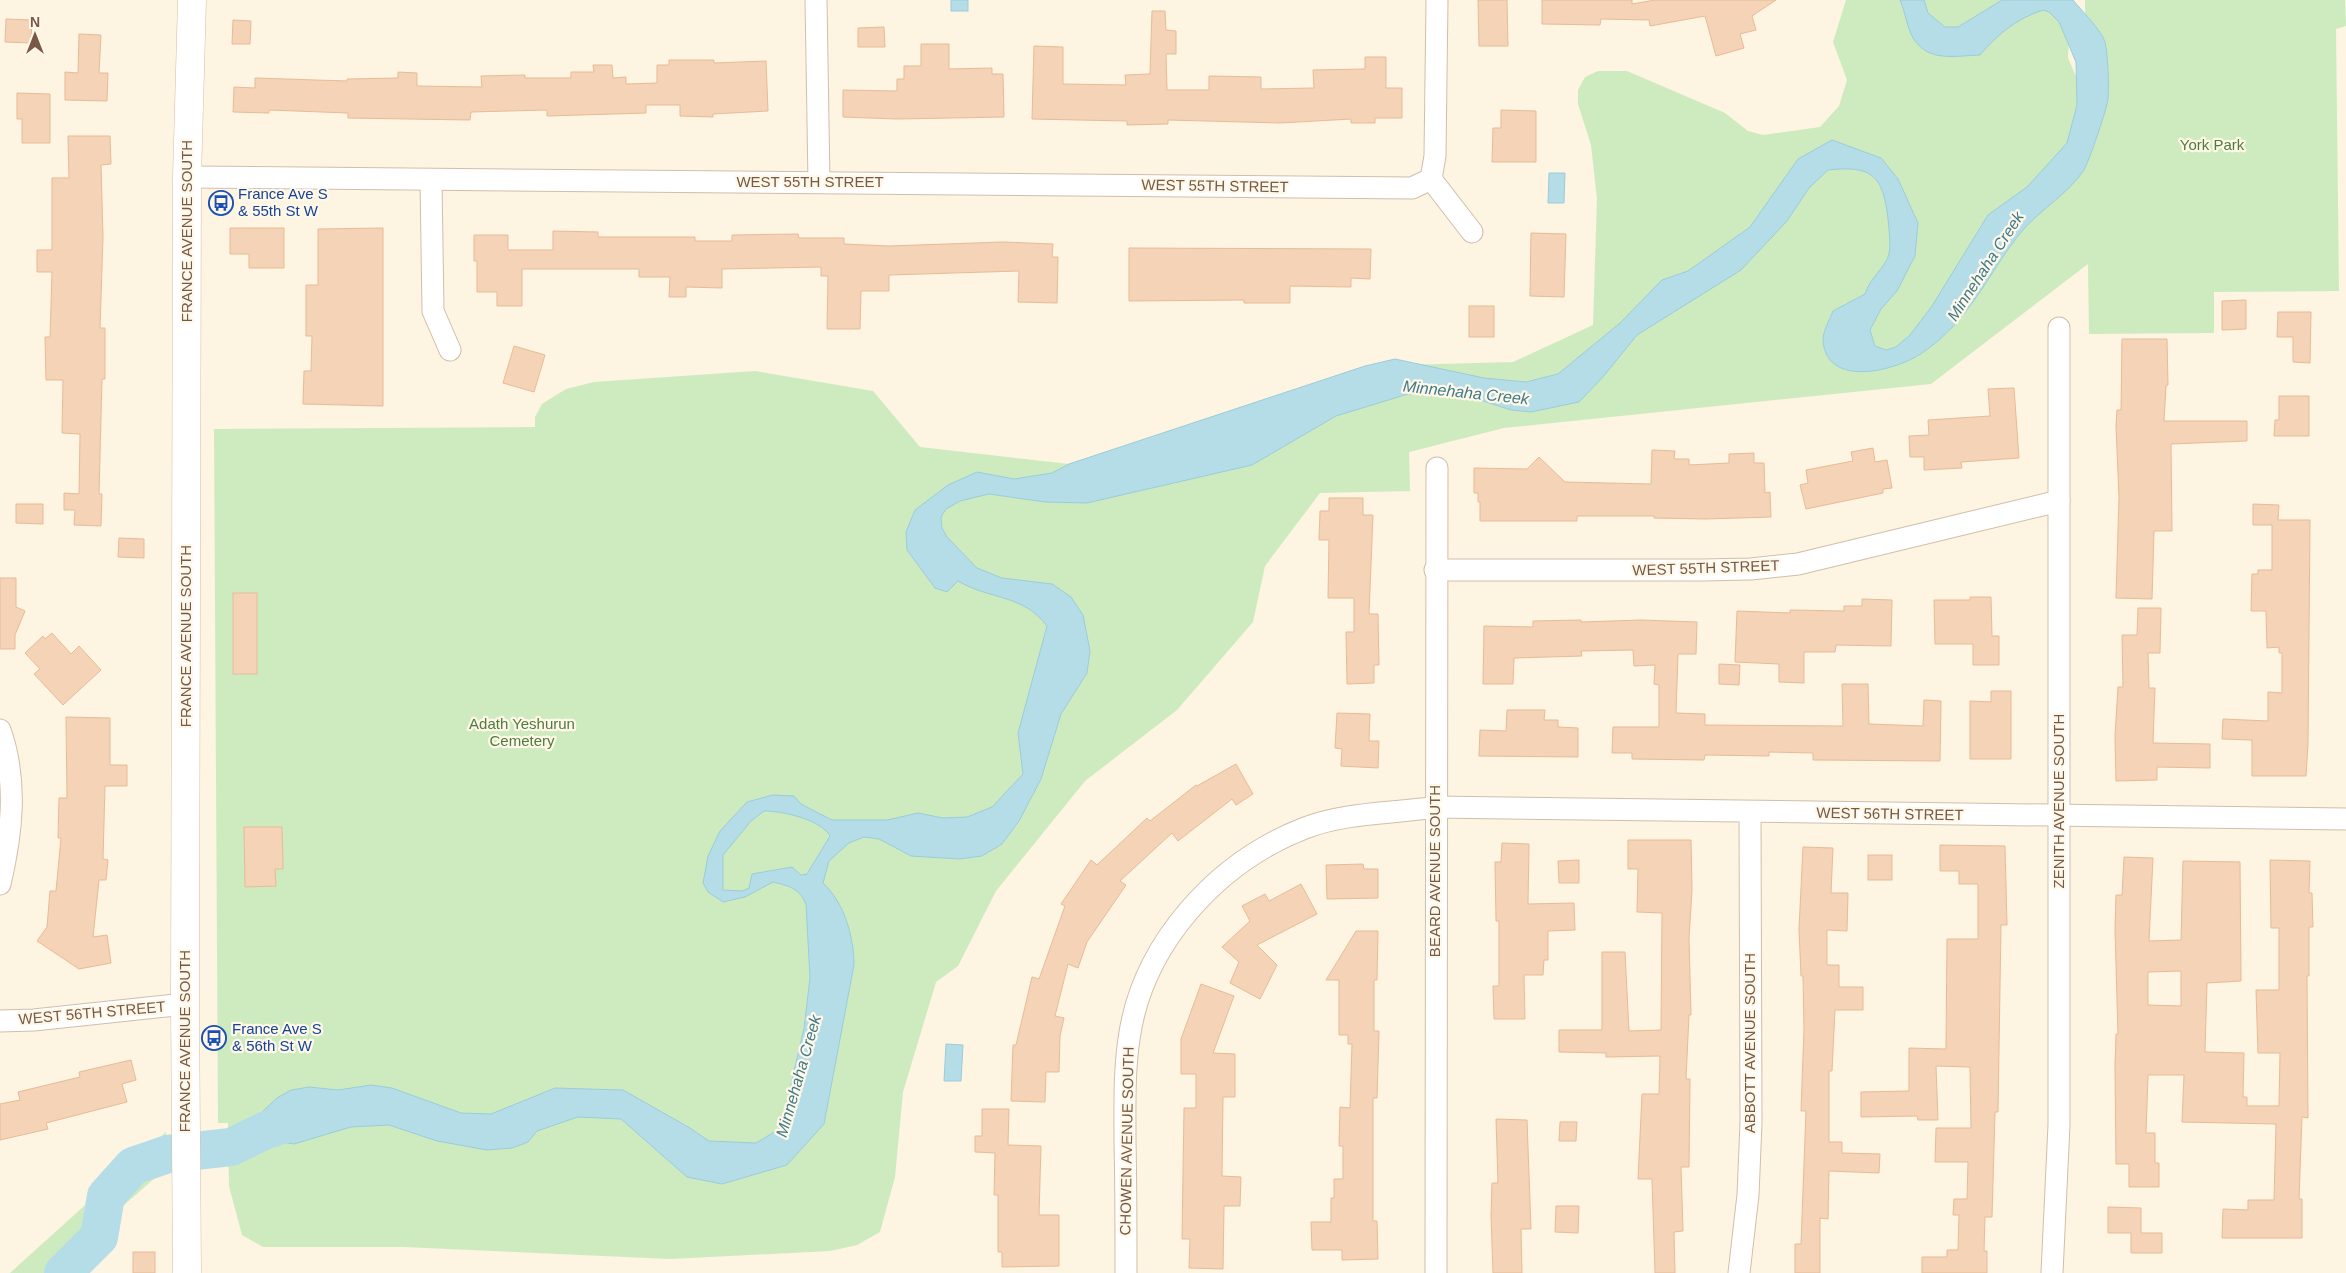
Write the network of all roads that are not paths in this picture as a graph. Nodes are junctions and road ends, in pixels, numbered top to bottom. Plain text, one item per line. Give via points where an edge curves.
1 (192, 0) edge
2 (816, 0) edge
3 (1437, 0) edge
4 (187, 177) junction
5 (1431, 179) junction
6 (431, 180) junction
7 (819, 182) junction
8 (1472, 232) dead end
9 (2059, 328) dead end
10 (450, 350) dead end
11 (1437, 468) dead end
12 (2059, 501) junction
13 (1435, 570) junction
14 (0, 730) edge
15 (1435, 807) junction
16 (1750, 812) junction
17 (2059, 816) junction
18 (2346, 819) edge
19 (0, 884) edge
20 (185, 1004) junction
21 (0, 1021) edge
22 (187, 1273) edge
23 (1126, 1273) edge
24 (1436, 1273) edge
25 (1739, 1273) edge
26 (2052, 1273) edge

1 - 4 main road, FRANCE AVENUE SOUTH
2 - 7 street
3 - 5 street via 1435,156
4 - 6 street, WEST 55TH STREET
4 - 20 main road, FRANCE AVENUE SOUTH
5 - 7 street, WEST 55TH STREET via 1412,188
5 - 8 street
6 - 7 street, WEST 55TH STREET
6 - 10 street via 433,310
9 - 12 street, ZENITH AVENUE SOUTH
11 - 13 street, BEARD AVENUE SOUTH
12 - 13 street, WEST 55TH STREET via 1798,564 1703,570
12 - 17 street, ZENITH AVENUE SOUTH
13 - 15 street, BEARD AVENUE SOUTH
14 - 19 street via 12,782 12,829
15 - 16 street, WEST 56TH STREET
15 - 23 street, CHOWEN AVENUE SOUTH via 1352,816 1306,827 1263,847 1224,875 1188,909 1162,948 1142,991 1129,1038 1125,1085
15 - 24 street, BEARD AVENUE SOUTH
16 - 17 street, WEST 56TH STREET
16 - 25 street, ABBOTT AVENUE SOUTH via 1751,1123 1748,1195
17 - 18 street, WEST 56TH STREET
17 - 26 street, ZENITH AVENUE SOUTH via 2059,1125
20 - 21 street, WEST 56TH STREET
20 - 22 main road, FRANCE AVENUE SOUTH

